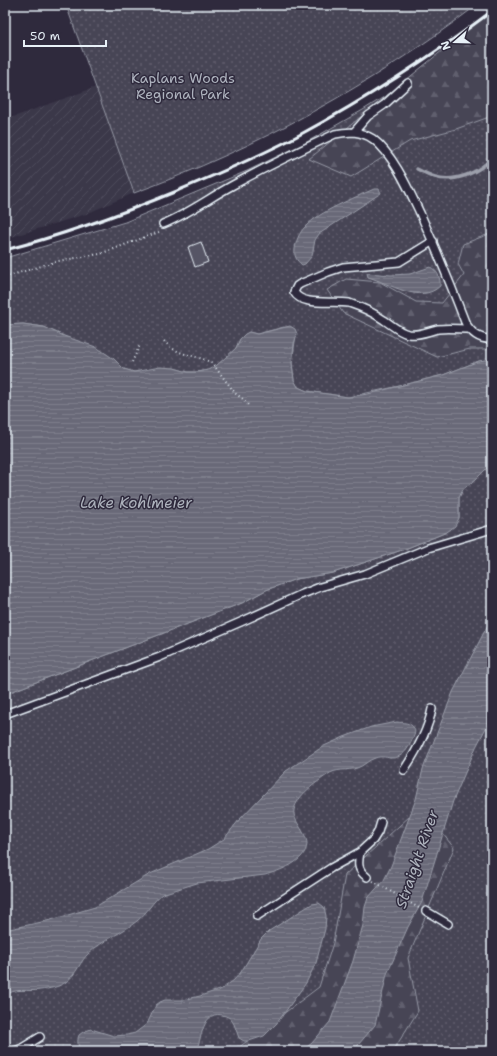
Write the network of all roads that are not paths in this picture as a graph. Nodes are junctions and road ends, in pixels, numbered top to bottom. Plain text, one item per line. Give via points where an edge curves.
1 (408, 83) dead end
2 (354, 132) junction
3 (164, 226) road end
4 (433, 240) junction
5 (469, 329) junction
6 (492, 339) edge
7 (492, 529) edge
8 (432, 709) dead end
9 (5, 714) edge
10 (404, 770) dead end
11 (381, 822) dead end
12 (360, 852) junction
13 (367, 878) road end
14 (426, 911) road end
15 (257, 916) dead end
16 (448, 924) dead end
17 (40, 1037) dead end
18 (15, 1051) edge

1 - 2 lane via 368,116
2 - 3 lane via 344,132 324,139 258,172
2 - 4 lane via 363,133 382,148 402,177
4 - 5 lane
4 - 5 lane via 399,262 338,268 300,284 294,292 299,298 308,301 347,303 356,306 408,334 440,329
5 - 6 lane via 478,336
7 - 9 lane via 428,548 365,574 307,592 160,657
8 - 10 lane via 416,751
11 - 12 lane via 373,840
12 - 13 lane via 358,866
12 - 15 lane
14 - 16 lane
17 - 18 lane

